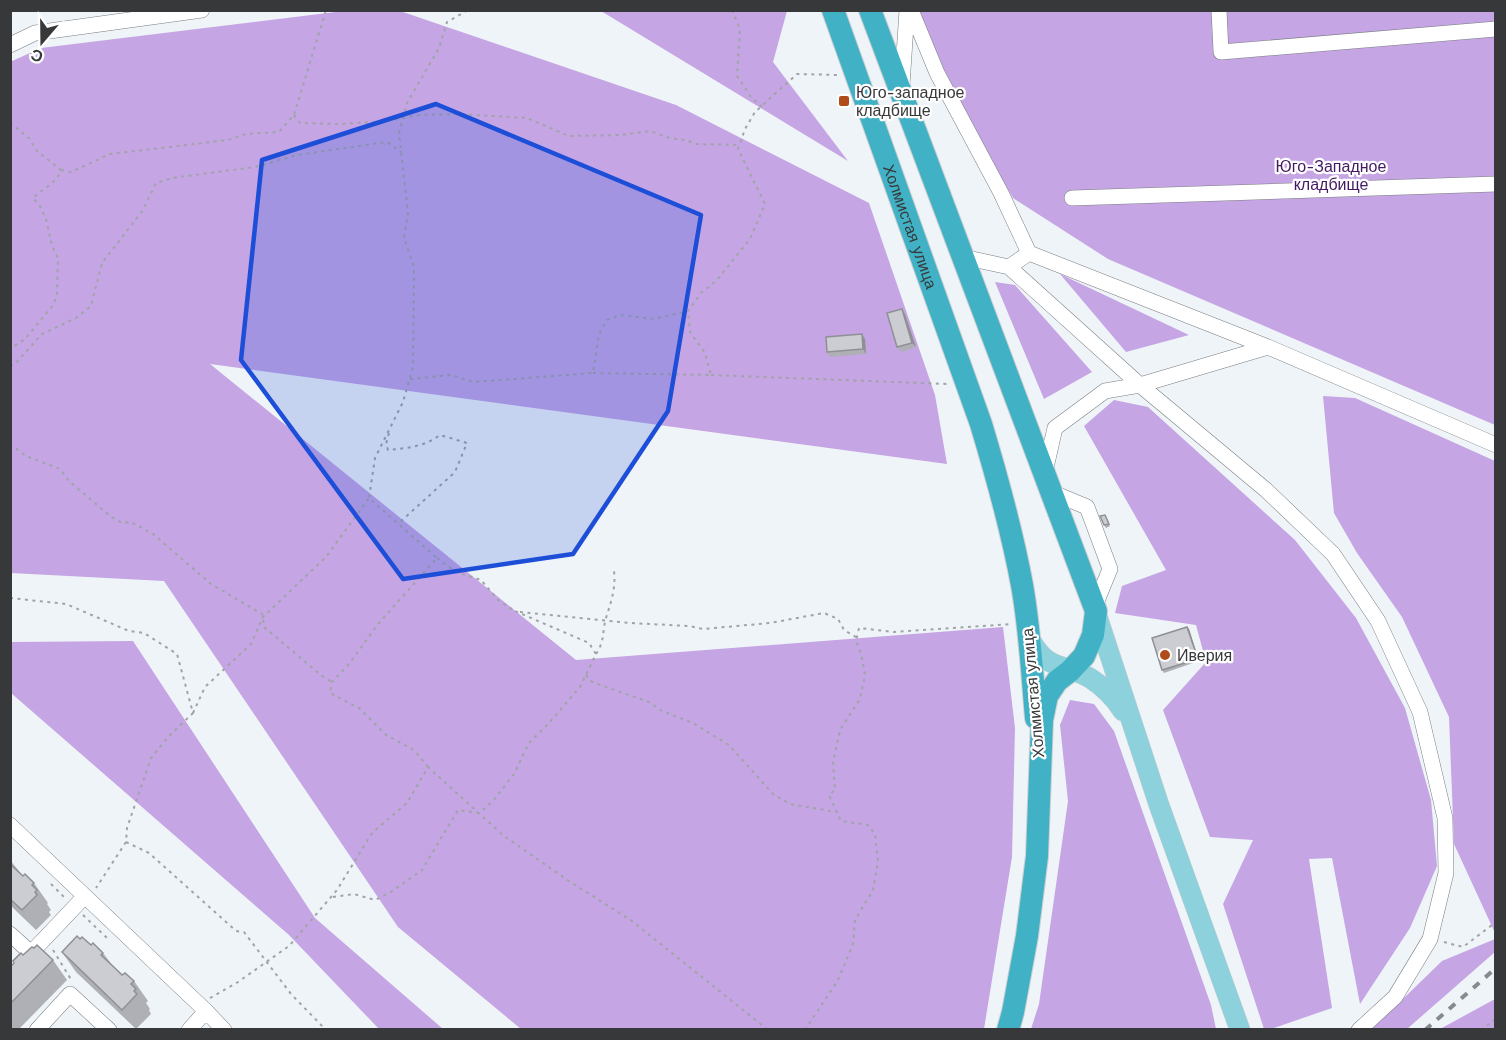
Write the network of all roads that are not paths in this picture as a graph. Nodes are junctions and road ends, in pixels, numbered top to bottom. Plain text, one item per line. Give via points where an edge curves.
1 (202, 10) edge
2 (833, 10) edge
3 (870, 10) edge
4 (909, 10) edge
5 (1219, 10) edge
6 (1496, 29) edge
7 (10, 45) edge
8 (892, 70) junction
9 (858, 80) junction
10 (901, 94) junction
11 (1496, 184) edge
12 (1072, 198) dead end
13 (1029, 253) junction
14 (963, 257) junction
15 (1009, 267) junction
16 (1268, 347) junction
17 (1140, 385) junction
18 (1496, 445) edge
19 (1048, 483) junction
20 (1095, 610) junction
21 (1029, 631) junction
22 (1070, 671) junction
23 (1138, 740) junction
24 (1040, 770) junction
25 (10, 825) edge
26 (86, 898) junction
27 (10, 934) edge
28 (31, 953) junction
29 (10, 975) edge
30 (202, 1008) junction
31 (37, 1029) edge
32 (109, 1029) edge
33 (189, 1029) edge
34 (224, 1029) edge
35 (1008, 1029) edge
36 (1240, 1029) edge
37 (1359, 1029) edge

1 - 7 lane via 35,33
2 - 9 highway, Холмистая улица
3 - 8 highway
4 - 10 lane
4 - 13 lane
5 - 6 lane via 1221,52
8 - 9 highway
8 - 10 highway
9 - 21 highway, Холмистая улица via 981,424 1001,492
10 - 14 highway
11 - 12 lane
13 - 15 lane
13 - 16 lane
14 - 15 lane
14 - 19 highway
15 - 17 lane
16 - 17 lane
16 - 18 lane
17 - 19 lane via 1105,391 1055,428
17 - 37 lane via 1266,490 1333,554 1378,621 1420,712 1445,818 1446,873 1430,939 1395,997
19 - 20 highway
20 - 22 highway, Холмистая улица via 1093,635 1084,656
20 - 23 main road
21 - 22 main road via 1038,654
21 - 24 highway, Холмистая улица
22 - 23 main road via 1089,677 1110,692
22 - 24 highway, Холмистая улица via 1047,696
23 - 36 main road
24 - 35 highway via 1033,890
25 - 26 lane
26 - 28 lane
26 - 30 lane
27 - 28 lane
28 - 29 lane
30 - 33 lane
30 - 34 lane
31 - 32 lane via 70,994

